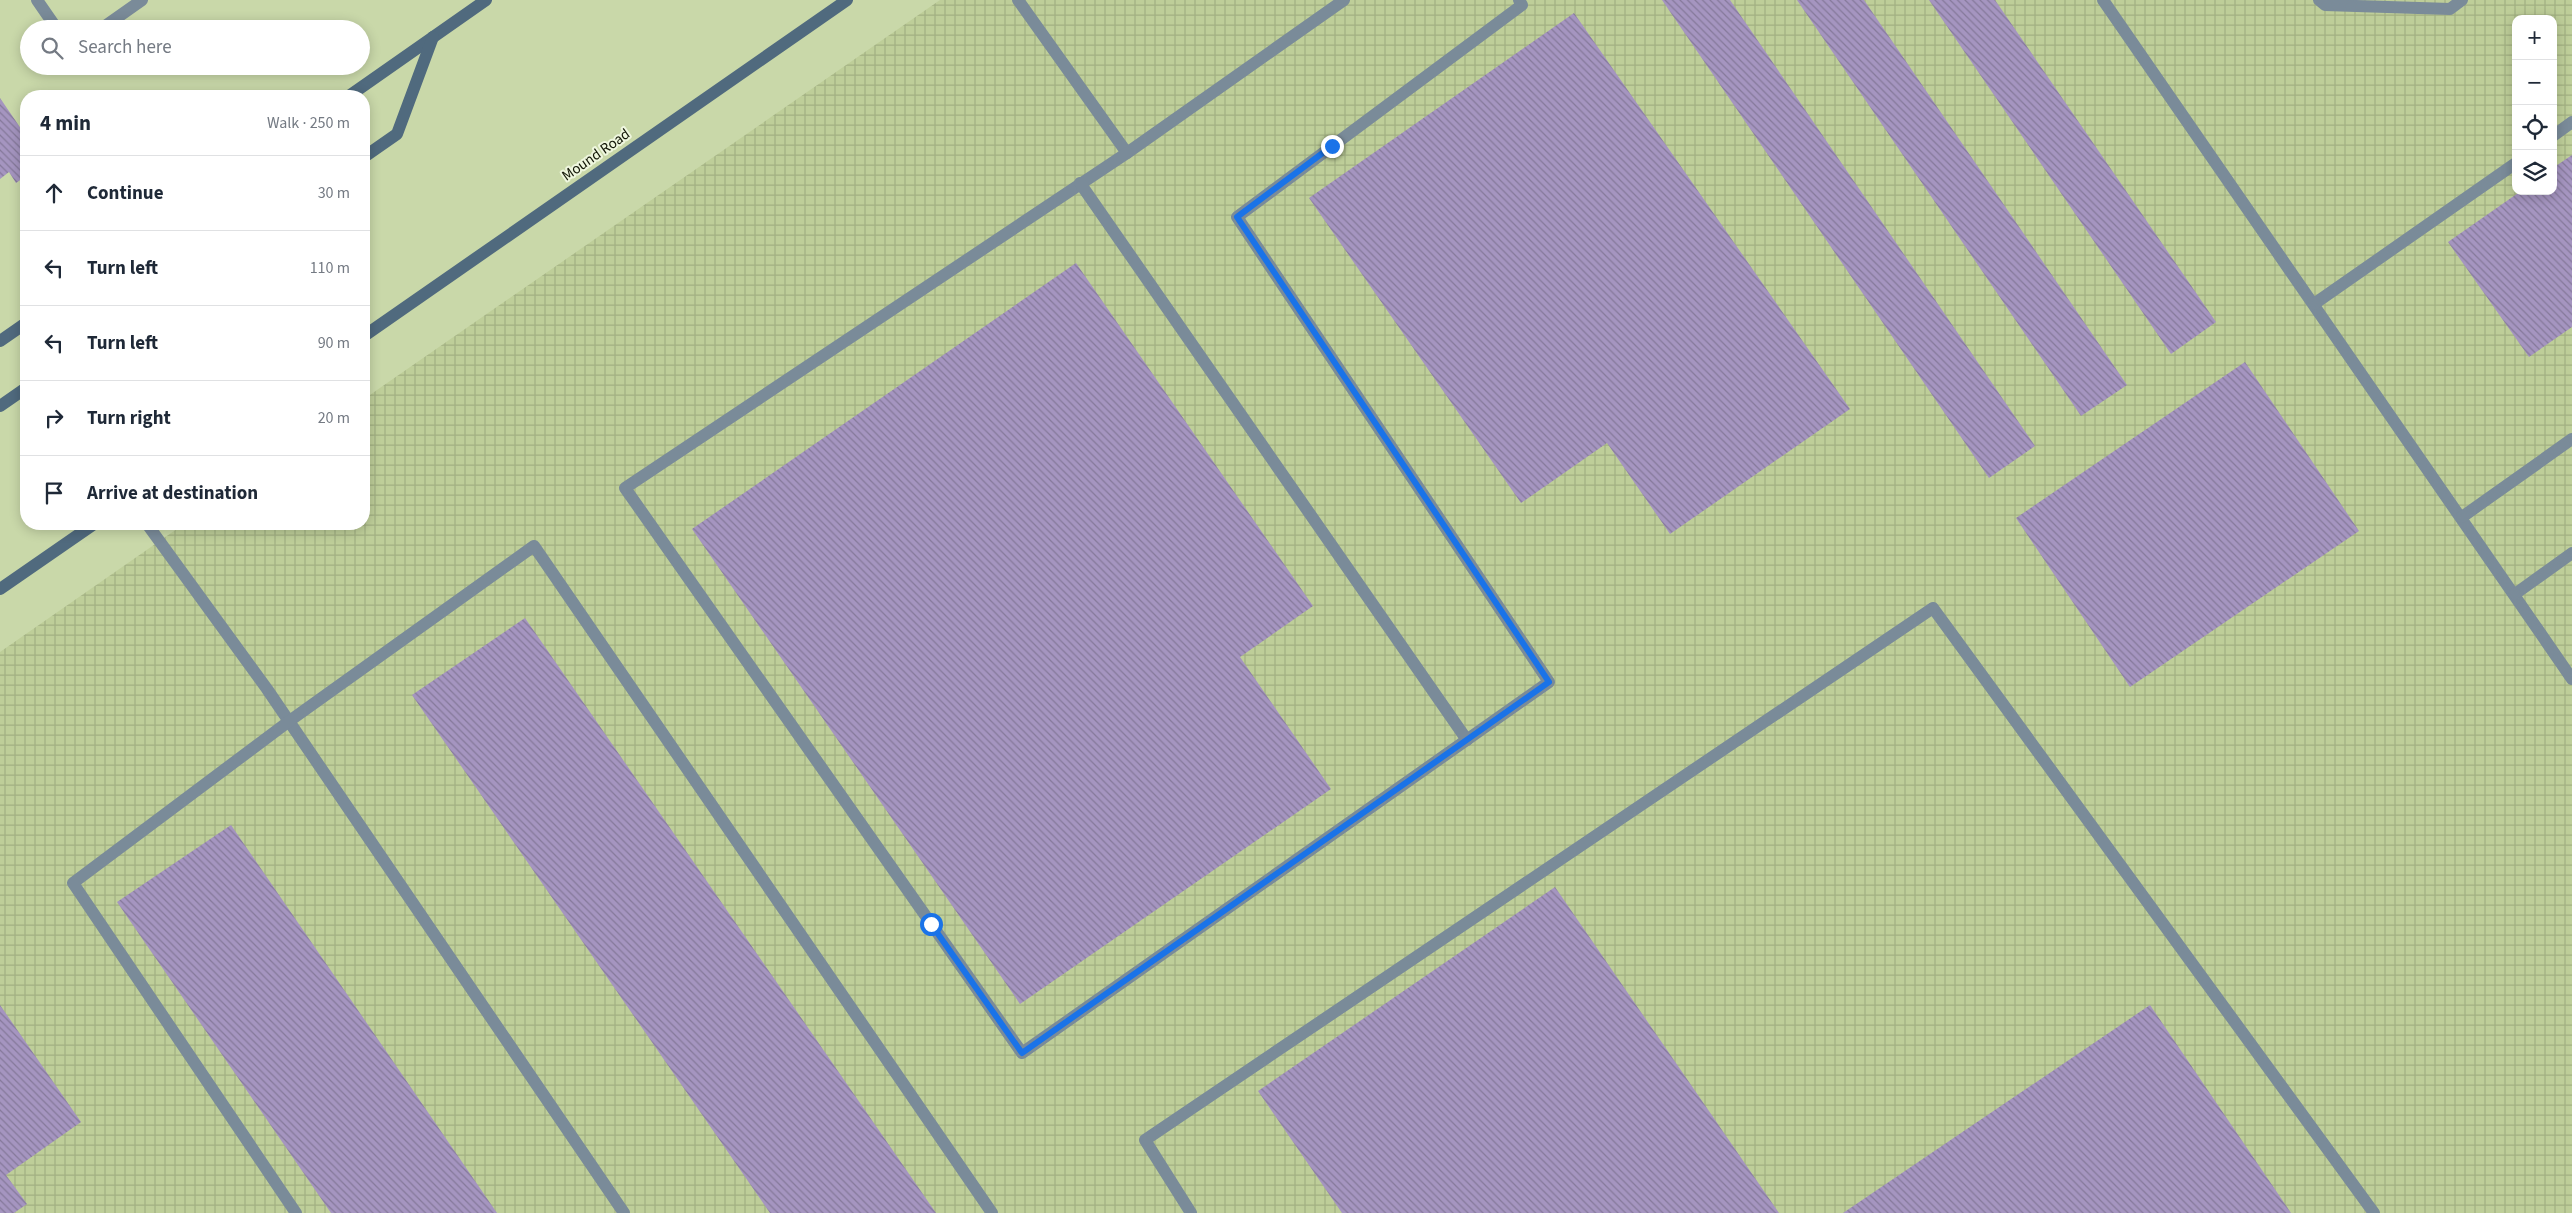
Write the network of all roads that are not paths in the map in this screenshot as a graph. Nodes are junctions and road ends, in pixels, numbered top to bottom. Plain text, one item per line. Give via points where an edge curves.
1 (37, 0) edge
2 (142, 0) edge
3 (486, 0) edge
4 (847, 0) edge
5 (1018, 0) edge
6 (1344, 0) edge
7 (1519, 0) edge
8 (2103, 0) edge
9 (2320, 0) edge
10 (2462, 0) edge
11 (51, 20) edge
12 (114, 20) edge
13 (433, 37) junction
14 (358, 90) edge
15 (2572, 122) edge
16 (2557, 133) edge
17 (370, 153) edge
18 (1127, 153) junction
19 (2512, 166) edge
20 (1080, 183) junction
21 (2314, 304) junction
22 (20, 327) edge
23 (370, 332) edge
24 (0, 341) edge
25 (20, 392) edge
26 (0, 406) edge
27 (2572, 439) edge
28 (2462, 517) junction
29 (85, 530) edge
30 (152, 530) edge
31 (2572, 553) edge
32 (0, 589) edge
33 (2515, 594) junction
34 (2572, 678) edge
35 (288, 722) junction
36 (1467, 740) junction
37 (296, 1213) edge
38 (624, 1213) edge
39 (992, 1213) edge
40 (1191, 1213) edge
41 (2374, 1213) edge

1 - 11 lane
2 - 12 lane
3 - 13 main road
4 - 23 main road, Mound Road
5 - 18 lane
6 - 18 lane
7 - 36 lane via 1522,5 1237,217 1549,682
8 - 21 lane
9 - 10 lane via 2325,5 2450,9
13 - 14 main road
13 - 17 main road via 397,134
15 - 16 lane
18 - 20 lane
19 - 21 lane
20 - 36 lane
20 - 36 lane via 624,488 1022,1053
21 - 28 lane
22 - 24 main road
25 - 26 main road
27 - 28 lane
28 - 33 lane
29 - 32 main road
30 - 35 lane
31 - 33 lane
33 - 34 lane
35 - 37 lane via 73,883
35 - 38 lane
35 - 39 lane via 534,546
40 - 41 lane via 1145,1140 1933,608

